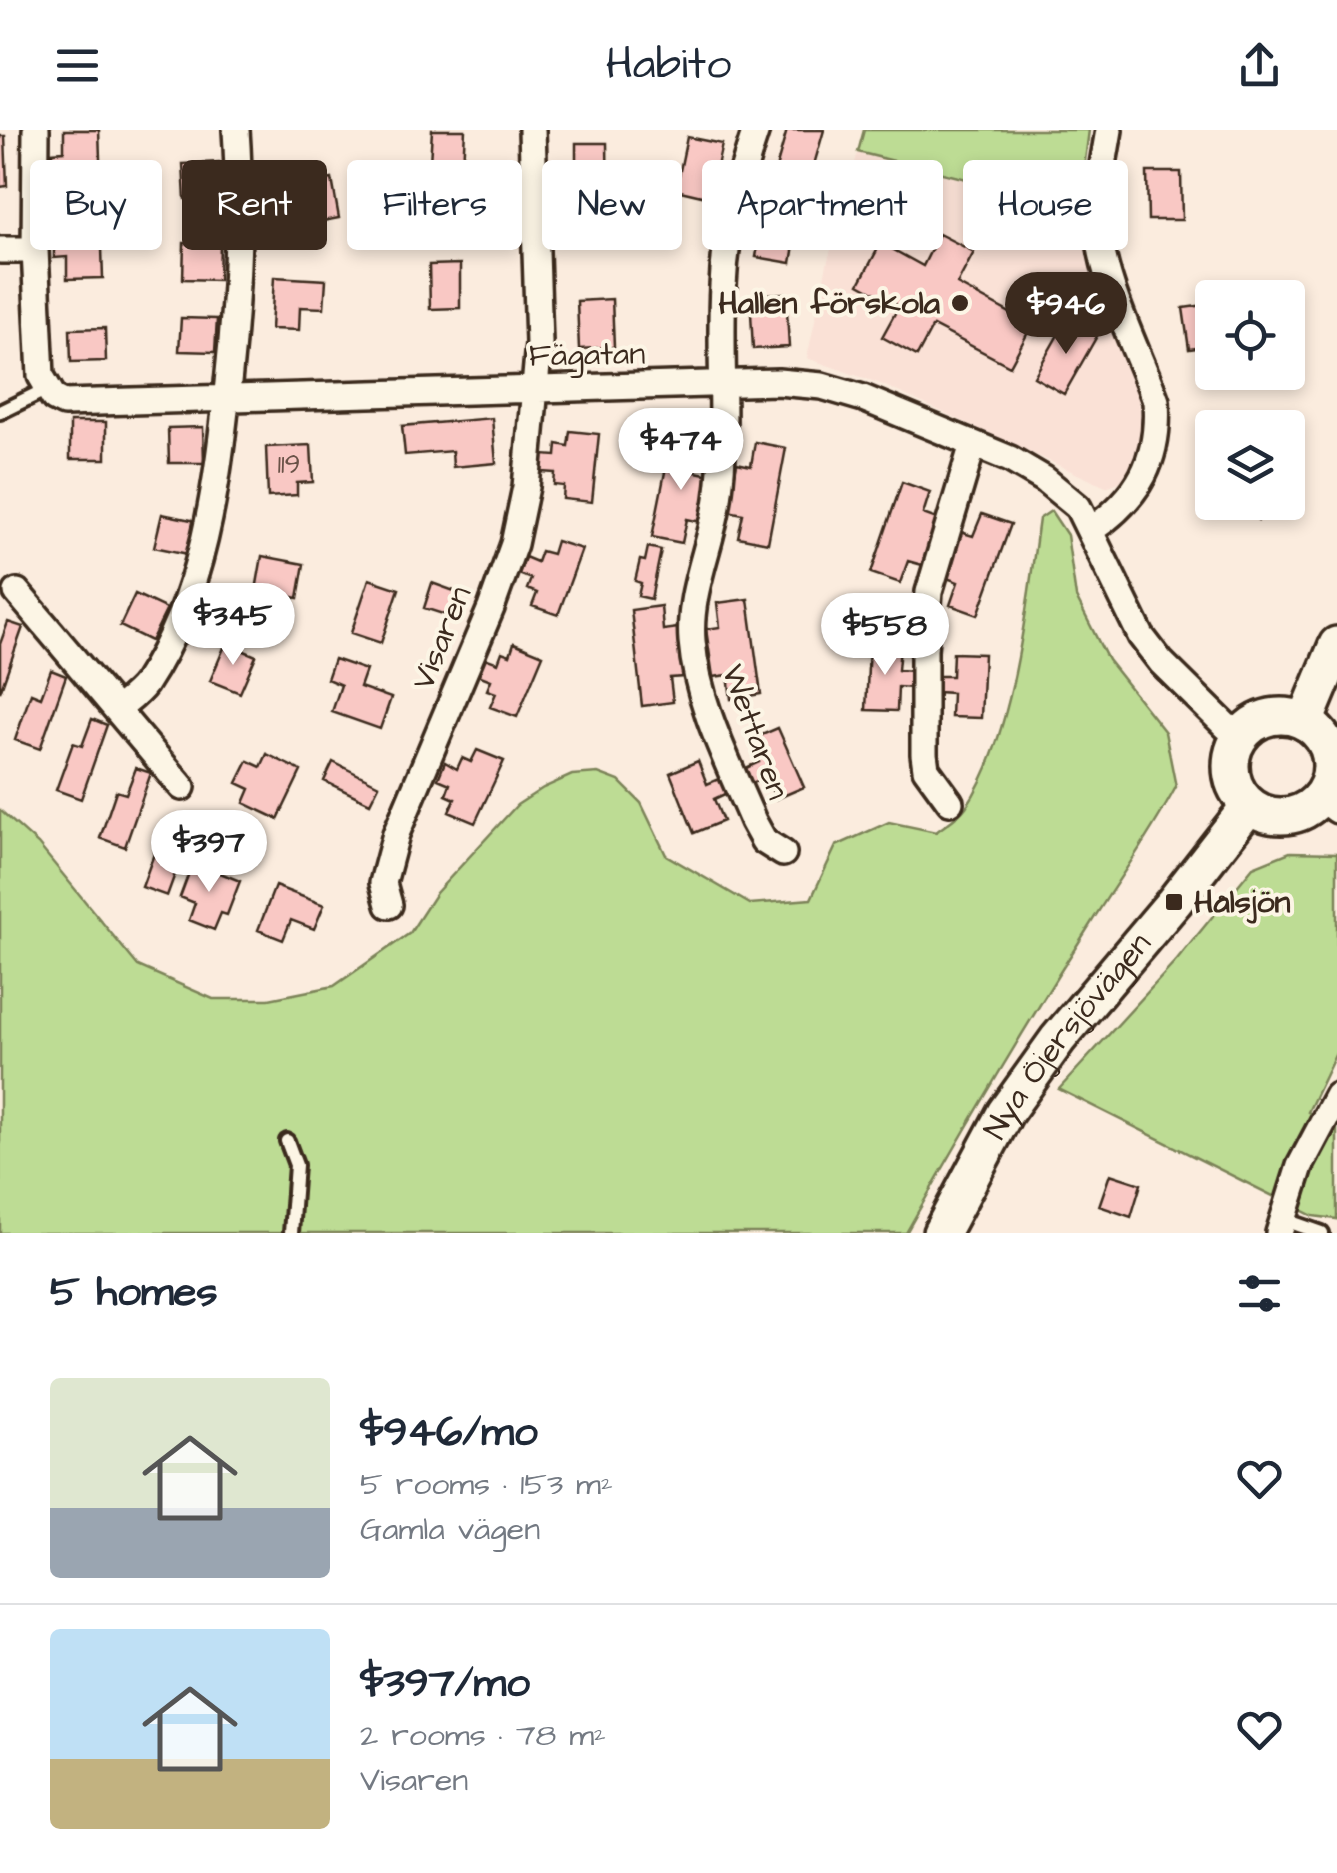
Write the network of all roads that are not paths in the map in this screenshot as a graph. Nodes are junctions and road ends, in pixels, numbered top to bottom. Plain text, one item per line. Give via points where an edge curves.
1 (36, 130) edge
2 (236, 130) edge
3 (532, 130) edge
4 (756, 130) edge
5 (1109, 130) edge
6 (36, 160) edge
7 (0, 250) edge
8 (30, 250) edge
9 (35, 250) edge
10 (724, 384) junction
11 (537, 388) junction
12 (47, 389) junction
13 (226, 396) junction
14 (0, 412) edge
15 (973, 444) junction
16 (1091, 530) junction
17 (17, 592) dead end
18 (1337, 645) edge
19 (117, 710) junction
20 (1305, 722) junction
21 (1244, 732) junction
22 (182, 787) dead end
23 (1333, 795) edge
24 (950, 802) dead end
25 (1249, 806) junction
26 (783, 854) dead end
27 (389, 905) dead end
28 (1337, 1096) edge
29 (287, 1142) dead end
30 (1281, 1226) edge
31 (291, 1233) edge
32 (941, 1233) edge
33 (1322, 1233) edge

1 - 6 street
2 - 13 street via 240,232
3 - 11 street, Visaren
4 - 10 street, Wettaren via 729,229 722,286
5 - 16 street via 1100,247 1157,417 1153,456 1133,493
7 - 8 street
9 - 12 street
10 - 11 street, Fägatan
10 - 15 street, Fägatan via 822,386
10 - 26 street, Wettaren via 717,503 694,595 692,643 698,685 753,821 764,841
11 - 13 street, Fägatan
11 - 27 street, Visaren via 514,544 396,834 383,882
12 - 13 street, Fägatan via 64,403
12 - 14 lane
13 - 19 street via 216,491 190,585 144,686
15 - 16 street, Fägatan via 1044,478 1078,507
15 - 24 street via 929,592 924,650 926,769
16 - 21 street, Fägatan via 1141,636 1227,727
17 - 19 street
18 - 20 street
19 - 22 street
20 - 21 street via 1273,716
20 - 23 street via 1327,747
21 - 25 street via 1230,761 1238,793
23 - 25 street via 1279,817
25 - 32 street, Nya Öjersjövägen via 1058,1039 1005,1113
28 - 30 street via 1300,1166
29 - 31 lane via 296,1165
30 - 33 lane

